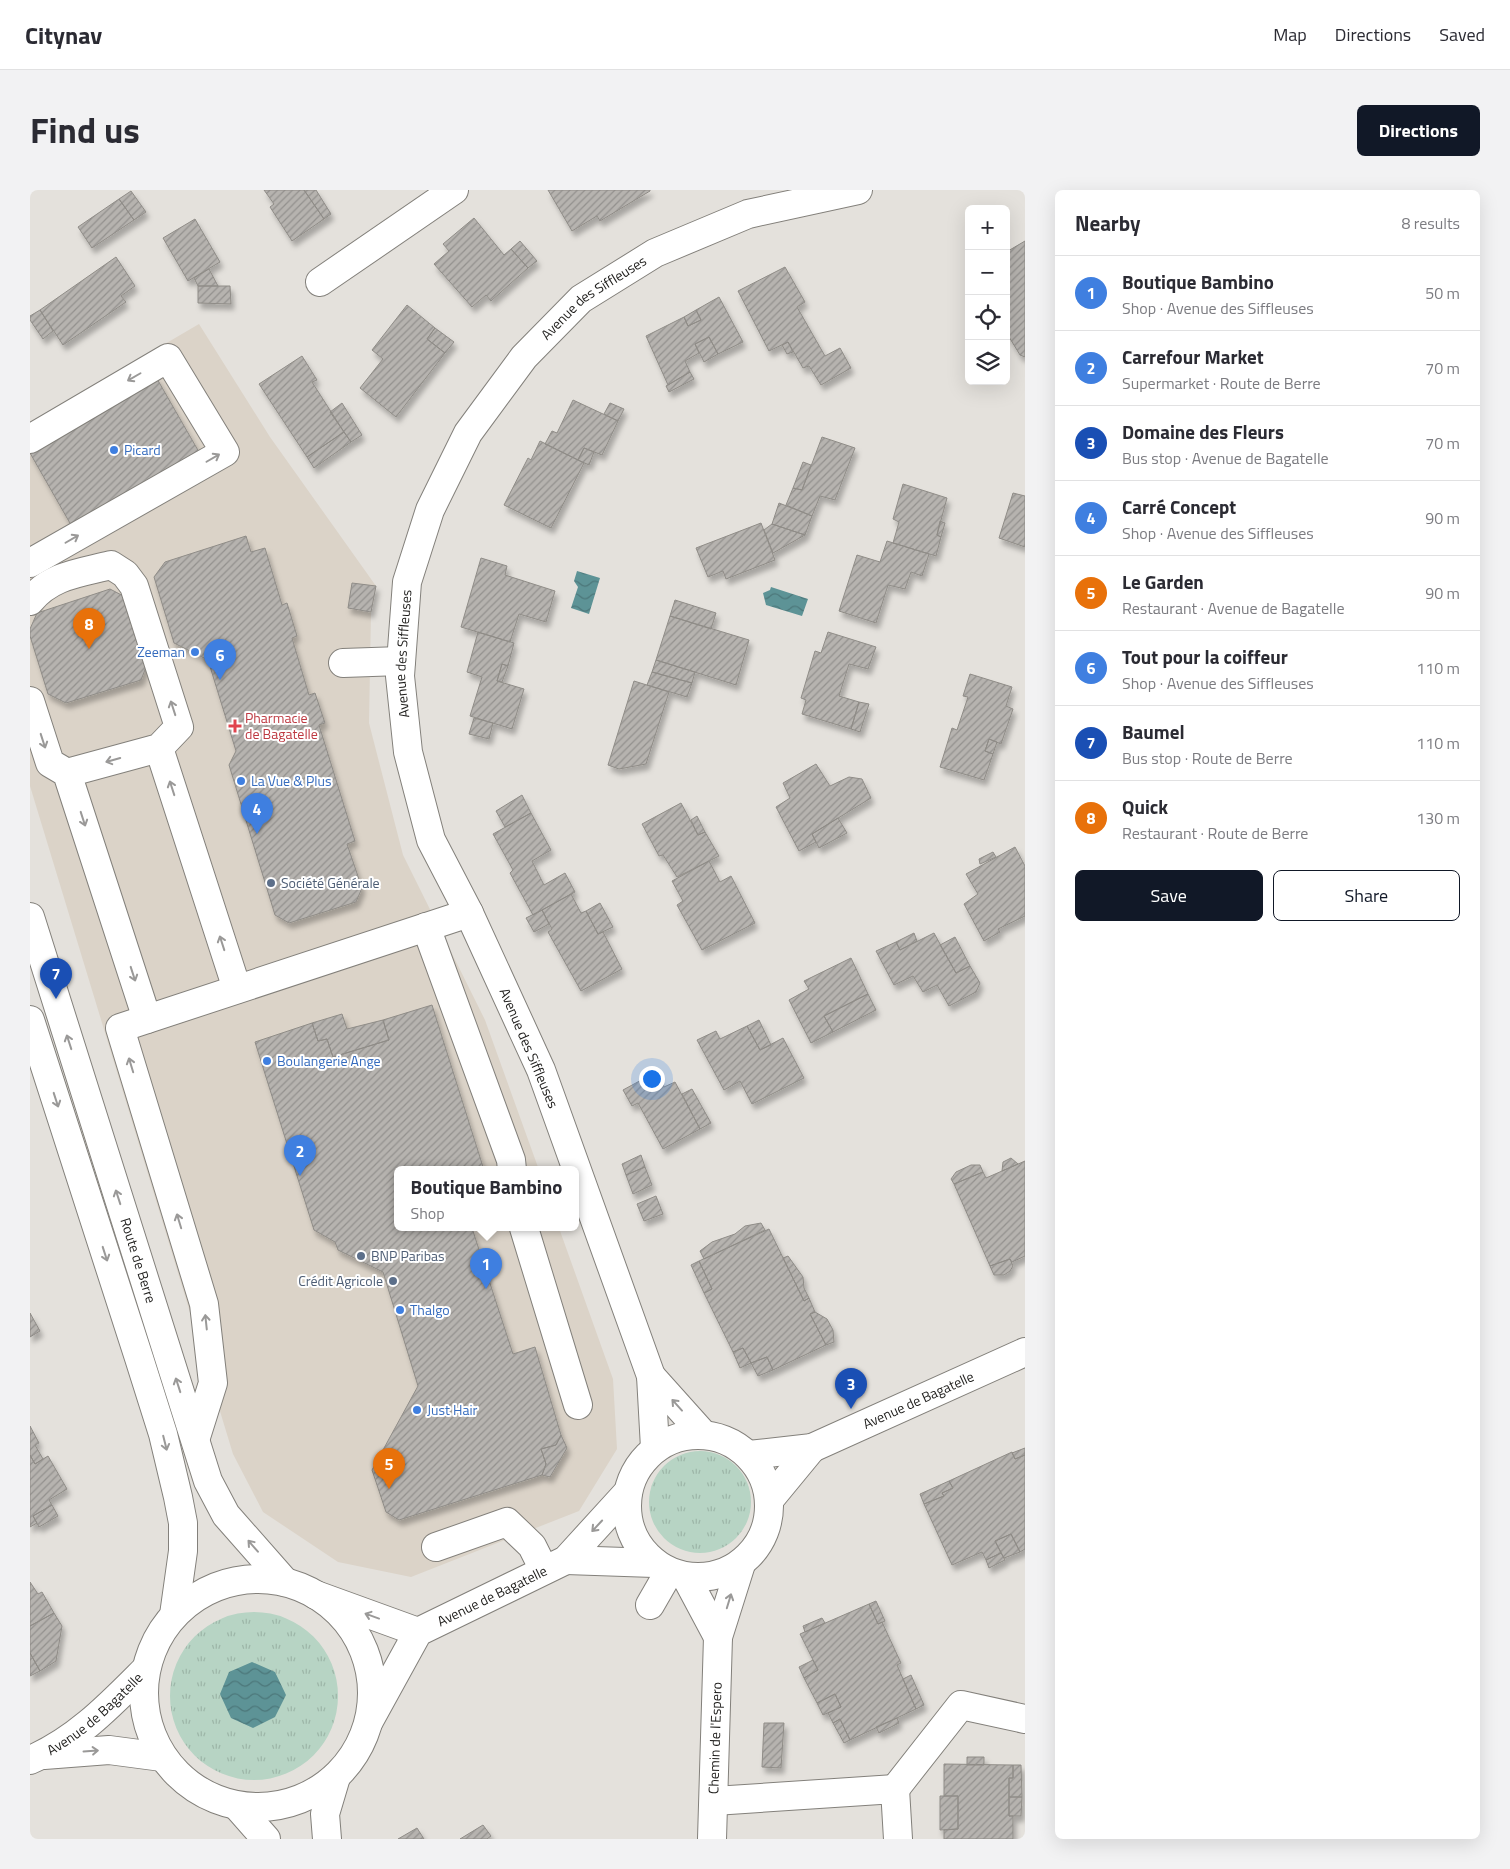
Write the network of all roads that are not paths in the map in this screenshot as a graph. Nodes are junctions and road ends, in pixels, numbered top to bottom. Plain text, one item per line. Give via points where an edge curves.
1 (454, 190) edge
2 (858, 190) edge
3 (746, 202) edge
4 (320, 282) dead end
5 (30, 439) edge
6 (30, 564) edge
7 (30, 601) edge
8 (401, 661) junction
9 (344, 663) dead end
10 (30, 701) edge
11 (159, 748) junction
12 (67, 773) junction
13 (469, 913) junction
14 (30, 916) edge
15 (426, 927) junction
16 (237, 989) junction
17 (147, 1019) junction
18 (30, 1020) edge
19 (512, 1166) edge
20 (576, 1166) edge
21 (579, 1176) edge
22 (525, 1231) edge
23 (1025, 1352) edge
24 (651, 1376) junction
25 (578, 1406) dead end
26 (703, 1434) junction
27 (196, 1438) junction
28 (656, 1448) junction
29 (812, 1448) junction
30 (749, 1455) junction
31 (628, 1492) junction
32 (770, 1499) junction
33 (436, 1547) dead end
34 (741, 1564) junction
35 (555, 1565) junction
36 (670, 1570) junction
37 (285, 1582) junction
38 (316, 1595) junction
39 (650, 1606) dead end
40 (174, 1615) junction
41 (418, 1632) junction
42 (718, 1637) junction
43 (145, 1670) junction
44 (369, 1720) junction
45 (1025, 1720) edge
46 (36, 1757) edge
47 (162, 1757) junction
48 (336, 1777) junction
49 (895, 1789) junction
50 (714, 1801) junction
51 (236, 1806) junction
52 (266, 1839) edge
53 (327, 1839) edge
54 (712, 1839) edge
55 (898, 1839) edge

1 - 4 street
2 - 3 street, Avenue des Siffleuses
3 - 8 street, Avenue des Siffleuses via 581,299 524,357 468,432 430,510 407,582
6 -> 5 street via 225,452 168,358
11 -> 7 street via 179,727 134,586 125,574 111,565 74,574 46,584
8 - 9 street
8 - 13 street, Avenue des Siffleuses via 408,752 429,831
10 -> 12 street via 50,762
11 -> 12 street
16 -> 11 street
12 -> 17 street
13 - 15 street
13 - 20 street, Avenue des Siffleuses via 541,1070
27 -> 14 street, Route de Berre
15 - 16 street
15 - 19 street
16 - 17 street
27 -> 17 street via 213,1383 204,1304 120,1028
18 -> 40 street via 148,1387 178,1497 183,1523 183,1551
21 - 24 street, Avenue des Siffleuses
22 - 25 street
23 - 29 street, Avenue de Bagatelle
26 -> 24 street, Avenue des Siffleuses
24 - 28 street, Avenue des Siffleuses
26 - 28 street via 678,1437
26 - 30 street via 720,1437
37 -> 27 street, Route de Berre via 226,1515 208,1481
28 - 31 street via 642,1460
29 - 30 street, Avenue de Bagatelle
29 - 32 street, Avenue de Bagatelle
30 - 32 street via 763,1475
31 -> 35 street, Avenue de Bagatelle
31 - 36 street via 627,1512 631,1531 641,1549
32 - 34 street via 768,1523 758,1546
33 - 35 street via 507,1522
34 - 36 street via 714,1576
42 -> 34 street, Chemin de l'Espero
35 - 36 street, Avenue de Bagatelle
35 - 41 street, Avenue de Bagatelle
36 - 39 street
36 - 42 street, Chemin de l'Espero
37 - 38 street
37 - 40 street via 245,1580 206,1591
41 -> 38 street
38 - 44 street via 344,1618 363,1649 372,1684
40 - 43 street via 155,1641
41 - 44 street
42 - 50 street, Chemin de l'Espero
43 - 46 street, Avenue de Bagatelle via 92,1721
43 - 47 street via 145,1715
44 - 48 street via 356,1752
45 - 49 street via 961,1705
46 -> 47 street, Avenue de Bagatelle via 109,1750
47 - 51 street via 194,1789
48 - 51 street via 306,1797 272,1807
48 - 53 street via 325,1814
49 - 50 street
49 - 55 street
50 - 54 street, Chemin de l'Espero
51 - 52 street

